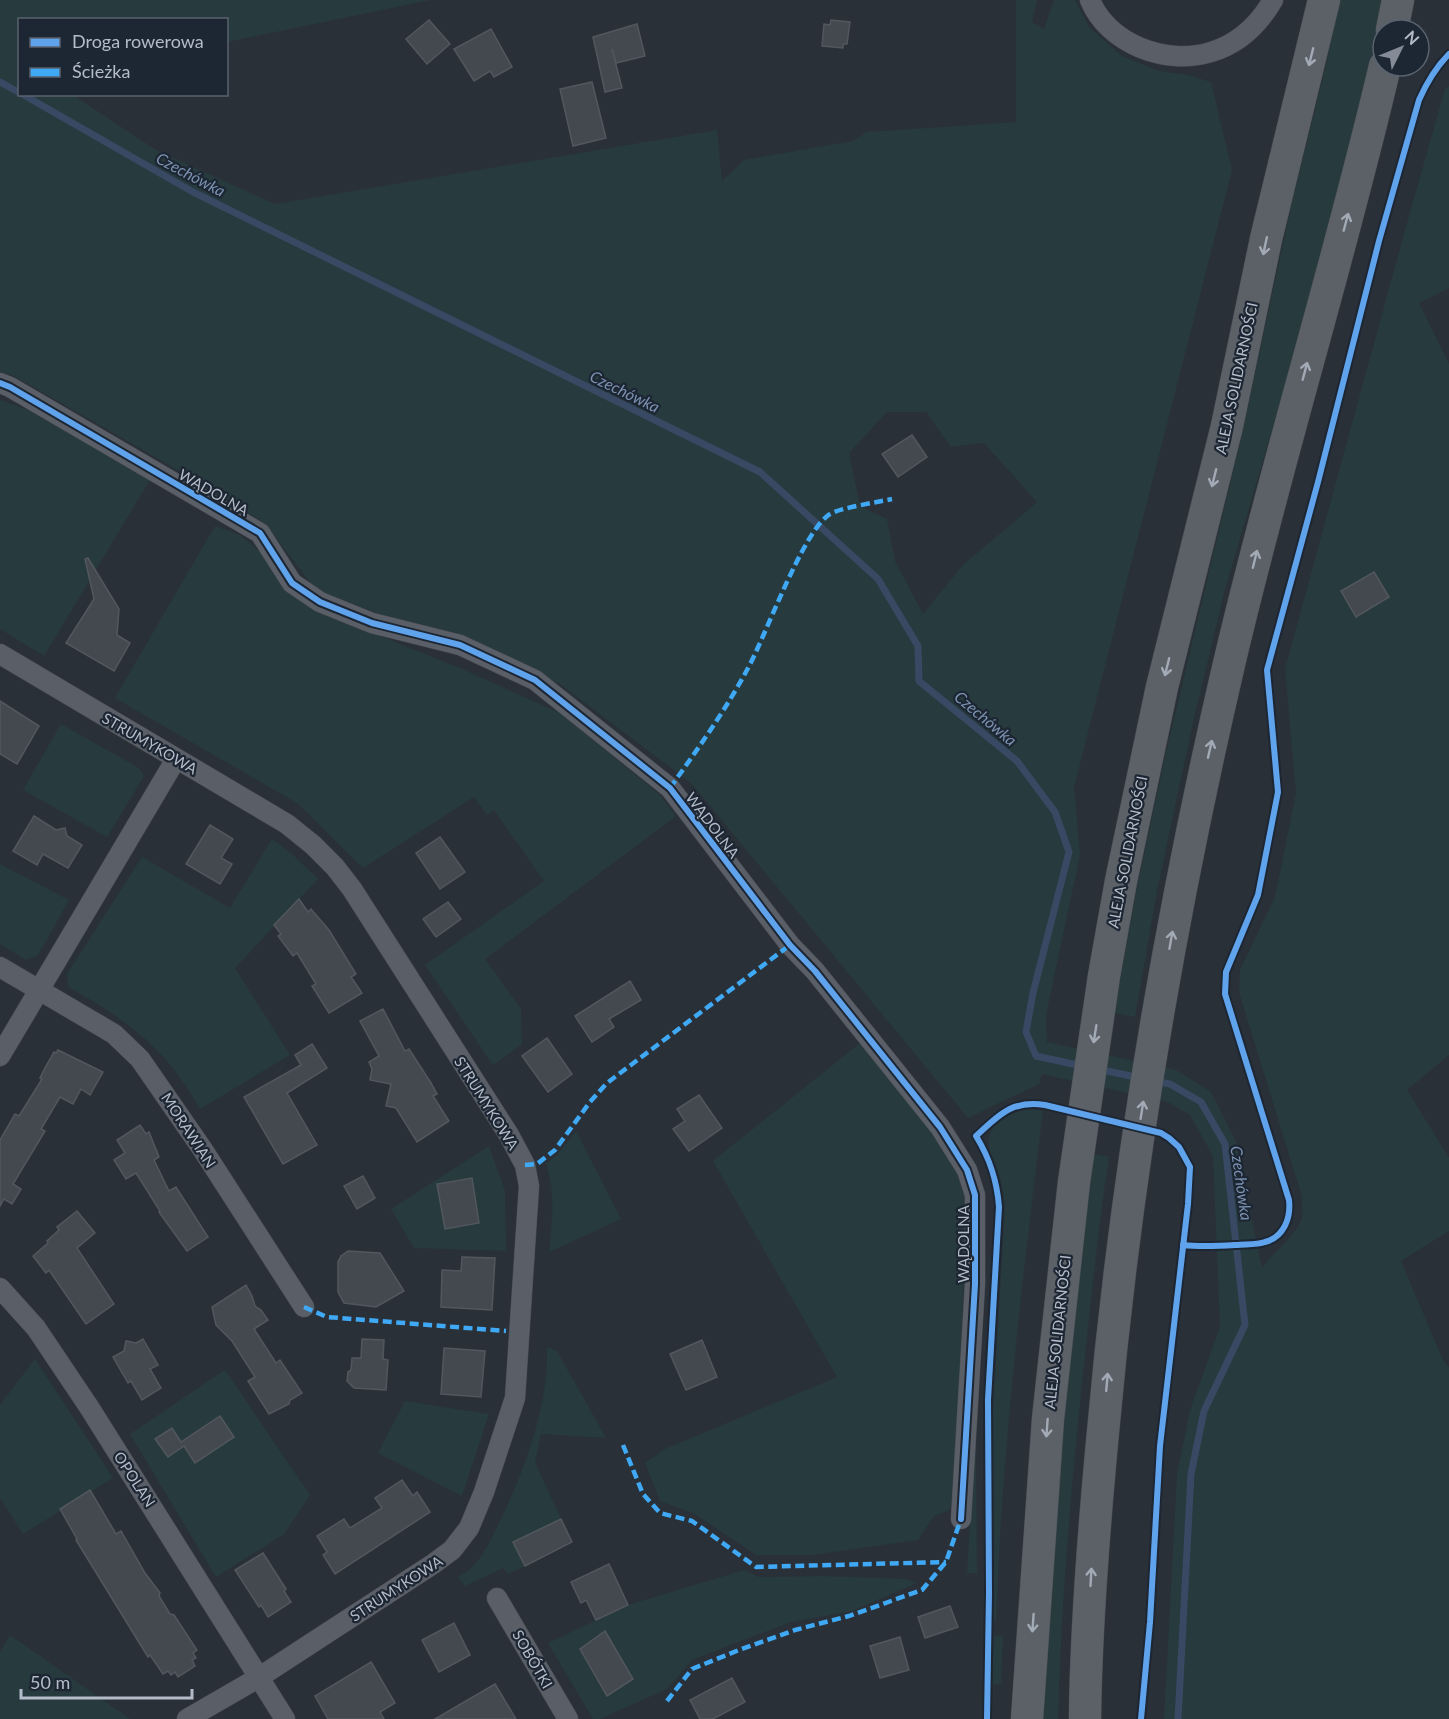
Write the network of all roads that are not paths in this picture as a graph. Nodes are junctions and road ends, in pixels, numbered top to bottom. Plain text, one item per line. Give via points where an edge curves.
1 (1090, 0) edge
2 (1273, 0) edge
3 (1324, 0) edge
4 (1398, 0) edge
5 (1394, 18) edge
6 (1382, 78) edge
7 (0, 383) edge
8 (0, 654) edge
9 (176, 759) junction
10 (0, 967) edge
11 (38, 991) junction
12 (0, 1056) edge
13 (0, 1288) edge
14 (304, 1307) dead end
15 (961, 1519) dead end
16 (497, 1598) dead end
17 (258, 1678) junction
18 (187, 1719) edge
19 (285, 1719) edge
20 (568, 1719) edge
21 (1027, 1719) edge
22 (1085, 1719) edge

1 - 2 street via 1109,27 1125,40 1142,49 1186,57 1232,42 1250,30
3 -> 21 main road, ALEJA SOLIDARNOŚCI via 1266,239 1227,426 1162,687 1104,976 1074,1182 1048,1419
4 - 5 main road
22 -> 6 main road via 1093,1545 1109,1364 1130,1188 1181,885 1268,506
7 - 15 street, WĄDOLNA via 260,533 292,583 320,602 372,623 460,645 535,680 670,788 790,945 940,1127 967,1170 975,1195 975,1262
8 - 9 street, STRUMYKOWA
9 - 11 street
9 - 17 street, STRUMYKOWA via 287,824 335,867 513,1142 525,1165 529,1185 515,1398 468,1528 445,1556
10 - 11 street, MORAWIAN
11 - 12 street
11 - 14 street, MORAWIAN via 114,1034 140,1059
13 - 17 street, OPOLAN via 36,1328 89,1407
16 - 20 street, SOBÓTKI
17 - 18 street, STRUMYKOWA
17 - 19 street, OPOLAN

